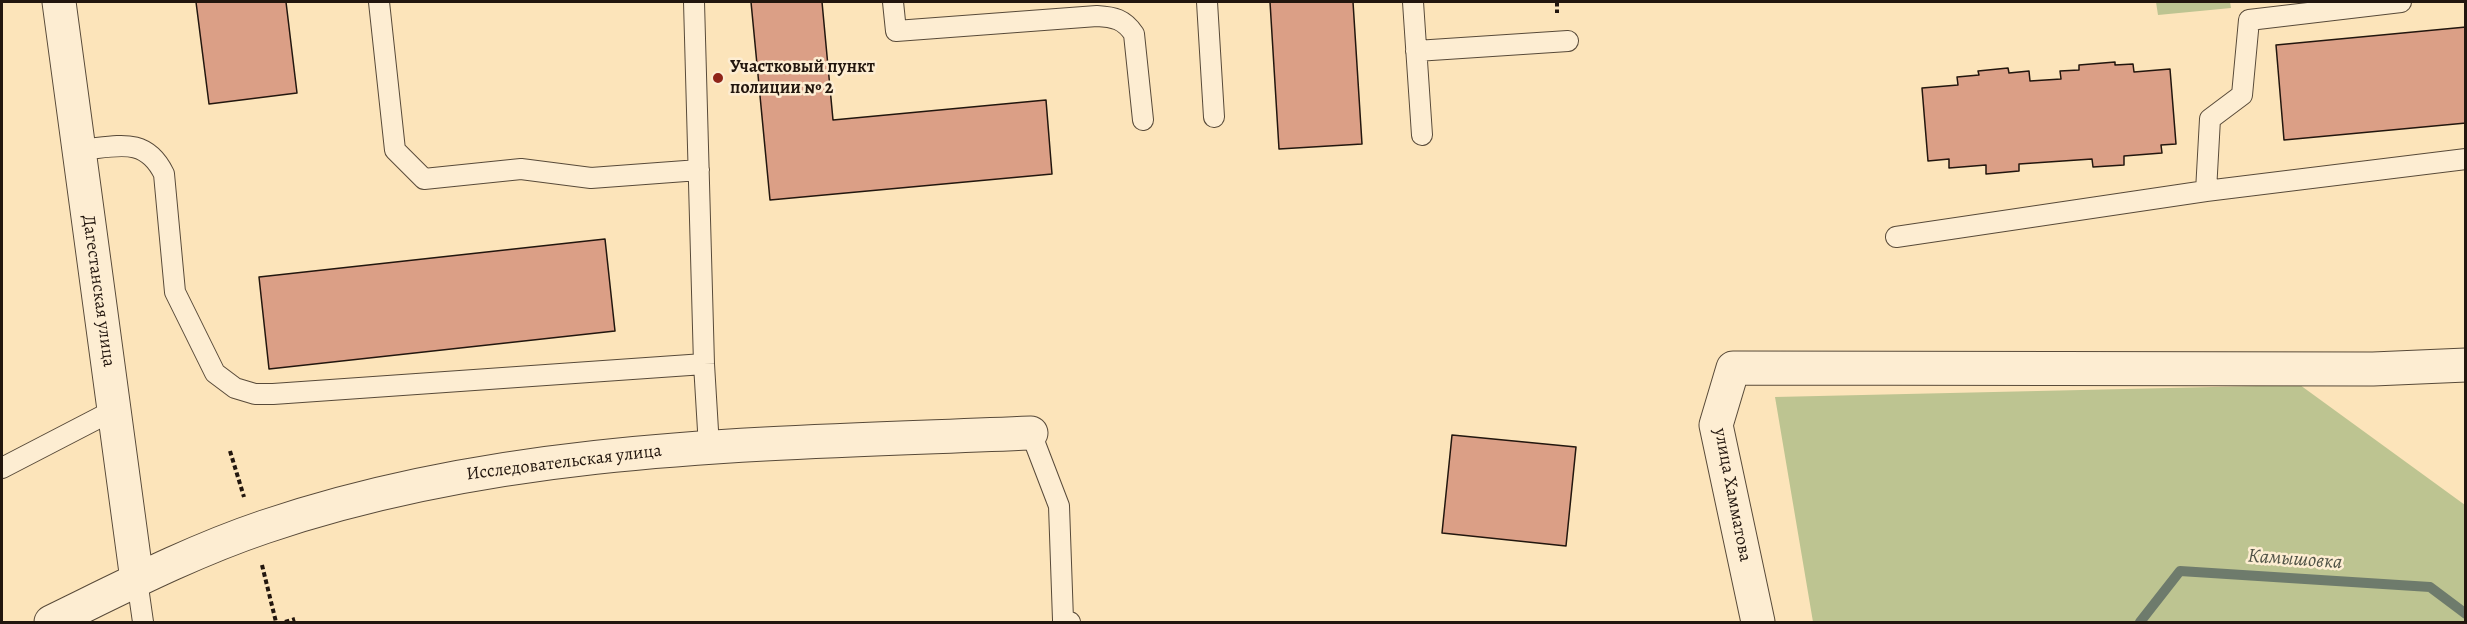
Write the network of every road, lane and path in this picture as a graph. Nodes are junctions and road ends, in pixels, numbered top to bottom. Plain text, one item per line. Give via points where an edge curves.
1 (59, 2) edge
2 (379, 2) edge
3 (694, 2) edge
4 (893, 2) edge
5 (1207, 2) edge
6 (1413, 2) edge
7 (2401, 2) edge
8 (1568, 41) dead end
9 (1416, 51) junction
10 (1214, 117) dead end
11 (1143, 120) dead end
12 (1422, 135) dead end
13 (79, 150) junction
14 (2466, 159) edge
15 (699, 170) junction
16 (2206, 191) junction
17 (1896, 237) dead end
18 (704, 364) junction
19 (2466, 364) edge
20 (114, 410) junction
21 (1031, 433) joint
22 (709, 447) junction
23 (2, 468) edge
24 (137, 580) junction
25 (295, 619) dead end
26 (51, 622) edge
27 (142, 622) edge
28 (285, 622) edge
29 (1070, 622) edge
30 (1758, 622) edge

1 - 13 street, Дагестанская улица
2 - 15 lane via 395,150 424,179 521,169 591,178
3 - 15 lane
4 - 11 lane via 896,31 1097,16 1118,18 1134,34
5 - 10 lane
6 - 9 lane
7 - 16 lane via 2250,20 2242,95 2210,120
8 - 9 lane
9 - 12 lane
13 - 18 lane via 124,146 140,148 157,159 165,174 175,292 215,373 235,388 273,394
13 - 20 street, Дагестанская улица
14 - 16 lane
15 - 18 lane
16 - 17 lane
18 - 22 lane
19 - 30 street, улица Хамматова via 2373,369 1733,368 1716,425
20 - 23 lane
20 - 24 street, Дагестанская улица
21 - 22 street, Исследовательская улица
21 - 29 lane via 1059,506 1063,620
22 - 24 street, Исследовательская улица via 522,465 354,500 266,526
24 - 26 street, Исследовательская улица
24 - 27 lane
25 - 28 path

